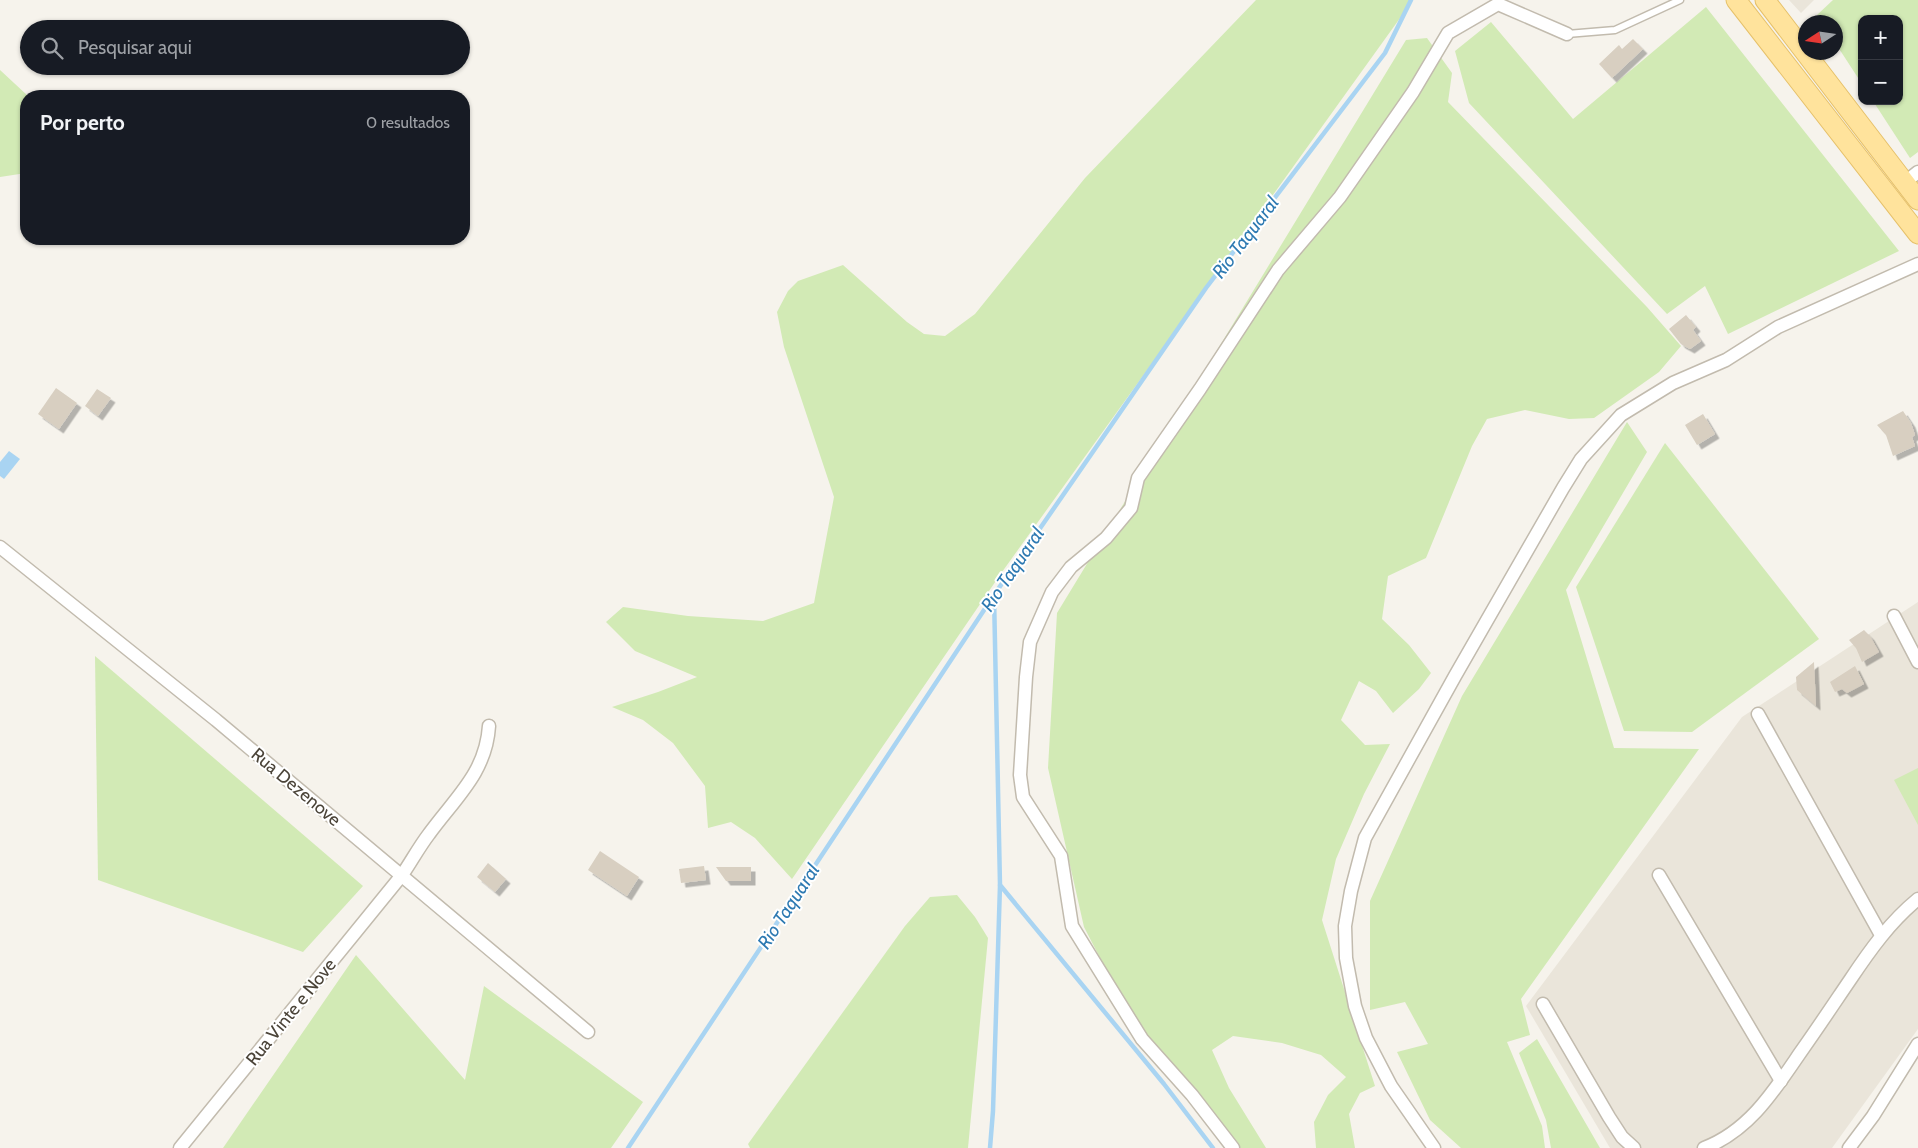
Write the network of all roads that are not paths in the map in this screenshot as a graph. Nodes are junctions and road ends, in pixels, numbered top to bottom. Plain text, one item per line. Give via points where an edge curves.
1 (1680, 0) edge
2 (1736, 0) edge
3 (1765, 0) edge
4 (1567, 34) joint
5 (1911, 178) edge
6 (1918, 200) edge
7 (1918, 234) edge
8 (1918, 264) edge
9 (0, 546) edge
10 (1894, 616) dead end
11 (1918, 662) edge
12 (1758, 714) dead end
13 (489, 726) dead end
14 (1659, 875) dead end
15 (402, 876) junction
16 (1918, 899) edge
17 (1881, 935) junction
18 (1543, 1004) dead end
19 (588, 1032) dead end
20 (1918, 1044) edge
21 (1781, 1081) junction
22 (180, 1148) edge
23 (1234, 1148) edge
24 (1434, 1148) edge
25 (1634, 1148) edge
26 (1704, 1148) edge
27 (1849, 1148) edge

1 - 4 lane via 1615,30
2 - 7 main road
3 - 5 main road
4 - 23 street via 1498,4 1448,33 1413,92 1357,173 1278,270 1138,478 1131,508 1106,538 1071,567 1052,592 1030,642 1020,775 1023,797 1061,856 1072,926 1142,1039
5 - 6 main road
8 - 24 street via 1778,326 1726,360 1673,383 1621,415 1582,459 1568,481 1399,774 1365,838 1345,926 1346,958 1355,1006 1366,1038 1391,1086
9 - 15 street, Rua Dezenove via 216,720
10 - 11 street
12 - 17 street
13 - 15 street, Rua Vinte e Nove via 484,755 476,774 428,835
14 - 21 street
15 - 19 street, Rua Dezenove
15 - 22 street, Rua Vinte e Nove
16 - 17 street
17 - 21 street
18 - 25 street via 1609,1117
20 - 27 street
21 - 26 street via 1754,1116 1729,1135

